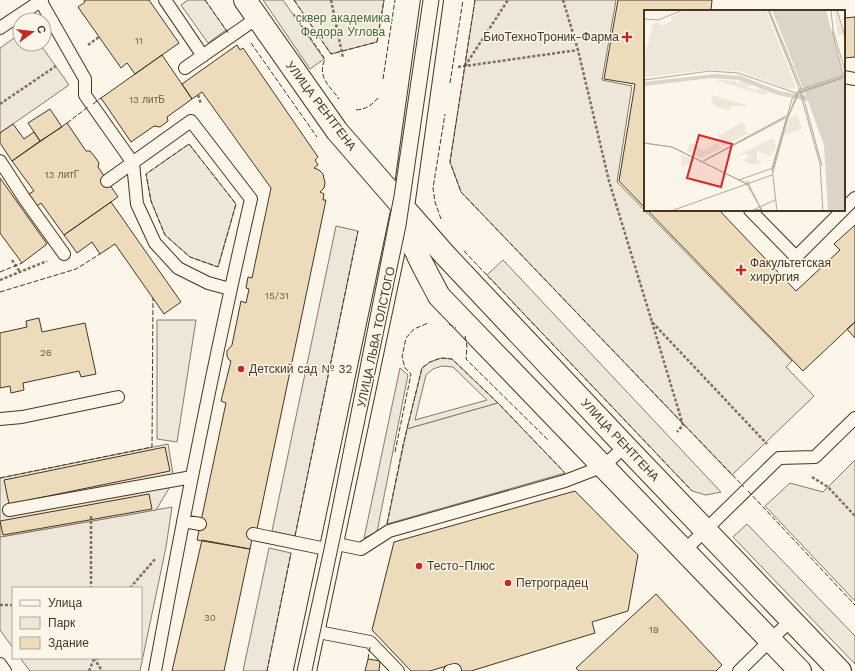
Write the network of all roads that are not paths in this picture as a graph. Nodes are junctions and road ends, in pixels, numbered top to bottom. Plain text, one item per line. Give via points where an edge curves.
1 (41, 0) edge
2 (164, 0) edge
3 (245, 0) edge
4 (432, 0) edge
5 (257, 18) junction
6 (0, 28) edge
7 (203, 56) junction
8 (185, 68) dead end
9 (845, 77) edge
10 (855, 79) edge
11 (0, 161) edge
12 (133, 163) junction
13 (107, 181) dead end
14 (855, 198) edge
15 (403, 207) junction
16 (845, 209) edge
17 (751, 211) edge
18 (843, 211) edge
19 (64, 254) road end
20 (230, 289) junction
21 (118, 397) dead end
22 (855, 418) edge
23 (0, 419) edge
24 (625, 446) junction
25 (604, 466) junction
26 (192, 477) junction
27 (9, 510) dead end
28 (183, 521) junction
29 (200, 524) dead end
30 (705, 530) junction
31 (253, 534) dead end
32 (331, 547) junction
33 (685, 550) junction
34 (791, 620) junction
35 (313, 631) junction
36 (770, 639) junction
37 (0, 664) edge
38 (5, 671) edge
39 (155, 671) edge
40 (305, 671) edge
41 (398, 671) edge
42 (739, 671) edge
43 (800, 671) edge
44 (840, 671) edge

1 - 6 lane
1 - 12 lane via 84,79 85,95
2 - 7 lane
3 - 5 street, УЛИЦА РЕНТГЕНА
4 - 15 street, УЛИЦА ЛЬВА ТОЛСТОГО
5 - 7 lane
5 - 15 street, УЛИЦА РЕНТГЕНА via 337,131
7 - 8 lane
9 - 10 lane
11 - 19 lane via 48,223
12 - 13 lane
12 - 20 lane via 137,204 155,243 178,268 208,283
12 - 20 lane via 191,121 196,127 251,199
14 - 16 lane
15 - 24 street, УЛИЦА РЕНТГЕНА
15 - 25 street via 406,226 439,296
15 - 32 street, УЛИЦА ЛЬВА ТОЛСТОГО
17 - 18 lane via 796,257
20 - 26 lane
21 - 23 lane via 22,417
22 - 30 lane via 815,457 779,458
24 - 25 lane
24 - 30 street, УЛИЦА РЕНТГЕНА
25 - 32 lane via 565,481 390,531 362,548
25 - 33 street
26 - 27 lane
26 - 28 lane
28 - 29 lane
28 - 39 lane
30 - 33 lane
30 - 34 street, УЛИЦА РЕНТГЕНА
31 - 32 lane
32 - 35 street, УЛИЦА ЛЬВА ТОЛСТОГО
33 - 36 street
34 - 36 lane
34 - 44 street, УЛИЦА РЕНТГЕНА
35 - 40 street, УЛИЦА ЛЬВА ТОЛСТОГО
35 - 41 lane via 370,642
36 - 42 lane
36 - 43 street
37 - 38 lane

